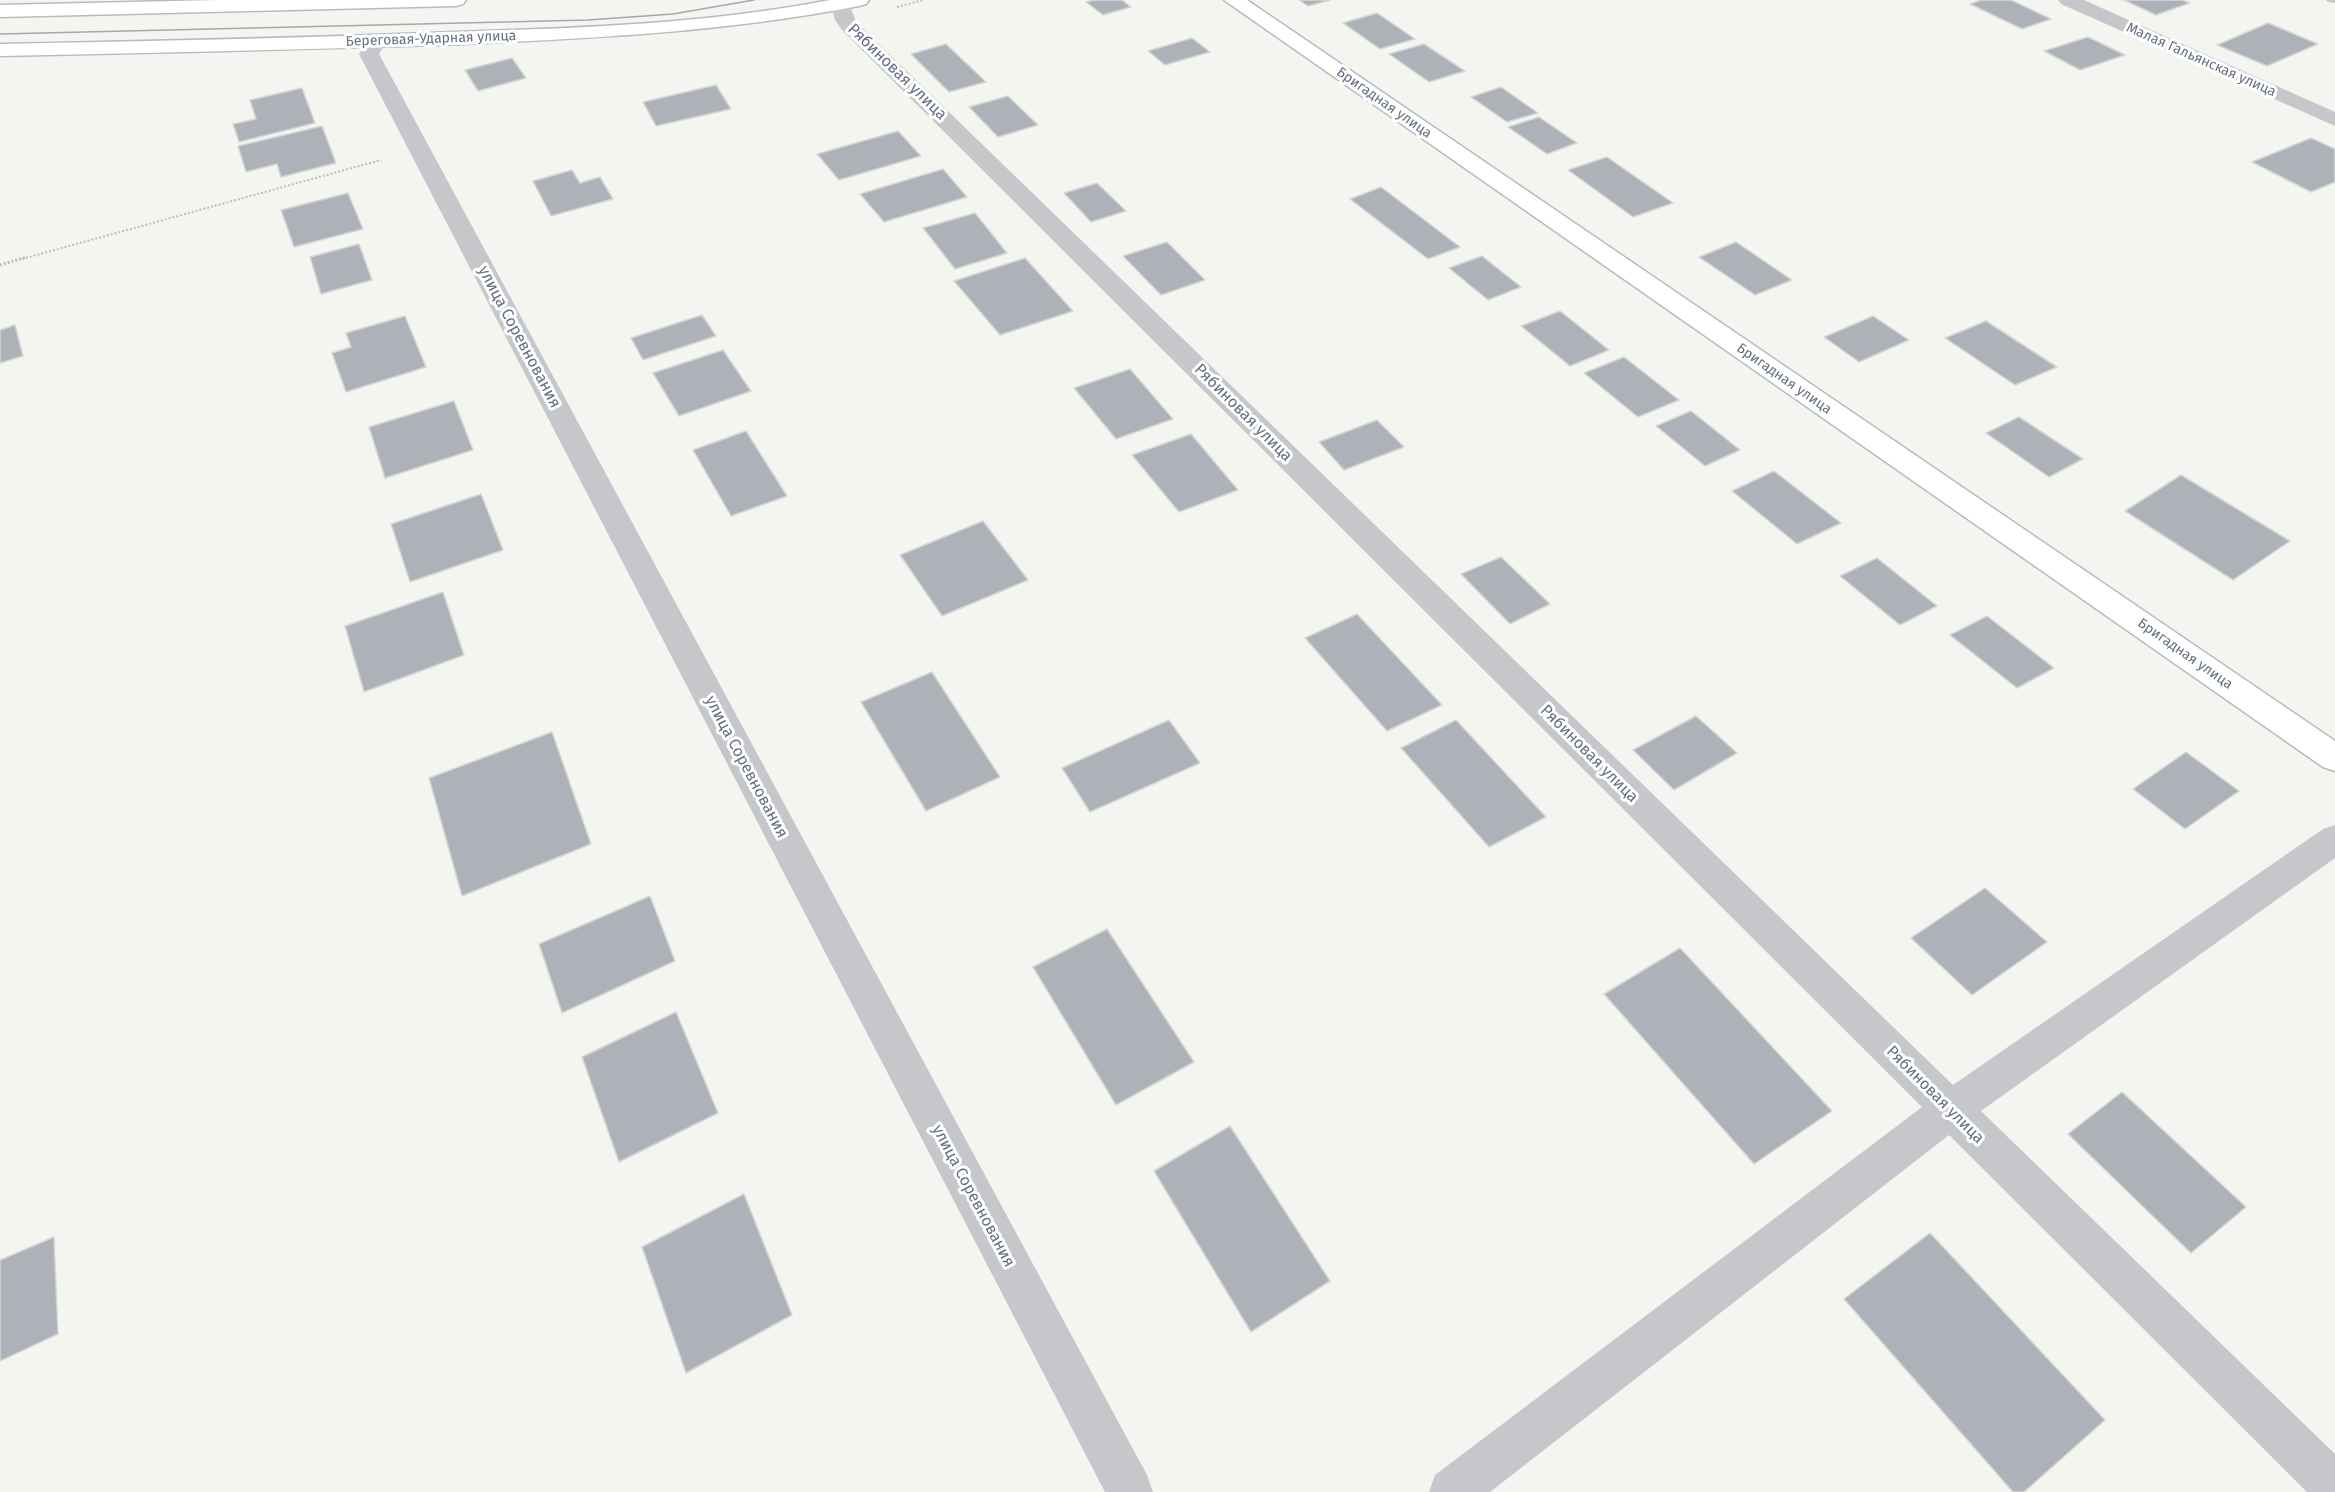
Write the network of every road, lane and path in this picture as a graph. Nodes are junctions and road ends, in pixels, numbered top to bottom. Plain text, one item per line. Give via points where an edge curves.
1 (456, 0) edge
2 (1234, 0) edge
3 (2068, 0) edge
4 (338, 1) edge
5 (847, 6) edge
6 (0, 11) edge
7 (376, 41) junction
8 (0, 50) edge
9 (2335, 120) edge
10 (419, 149) junction
11 (0, 265) edge
12 (2335, 758) edge
13 (2335, 839) edge
14 (1950, 1110) junction
15 (2335, 1487) edge
16 (1130, 1492) edge
17 (1452, 1492) edge

1 - 4 main road
2 - 12 main road, Бригадная улица
3 - 9 street, Малая Гальянская улица
4 - 6 main road
5 - 7 main road, Береговая-Ударная улица via 683,28
5 - 14 street, Рябиновая улица
7 - 8 main road, Береговая-Ударная улица
7 - 10 street, улица Соревнования via 369,54
10 - 11 path
10 - 16 street, улица Соревнования
13 - 14 street
14 - 15 street, Рябиновая улица
14 - 17 street

